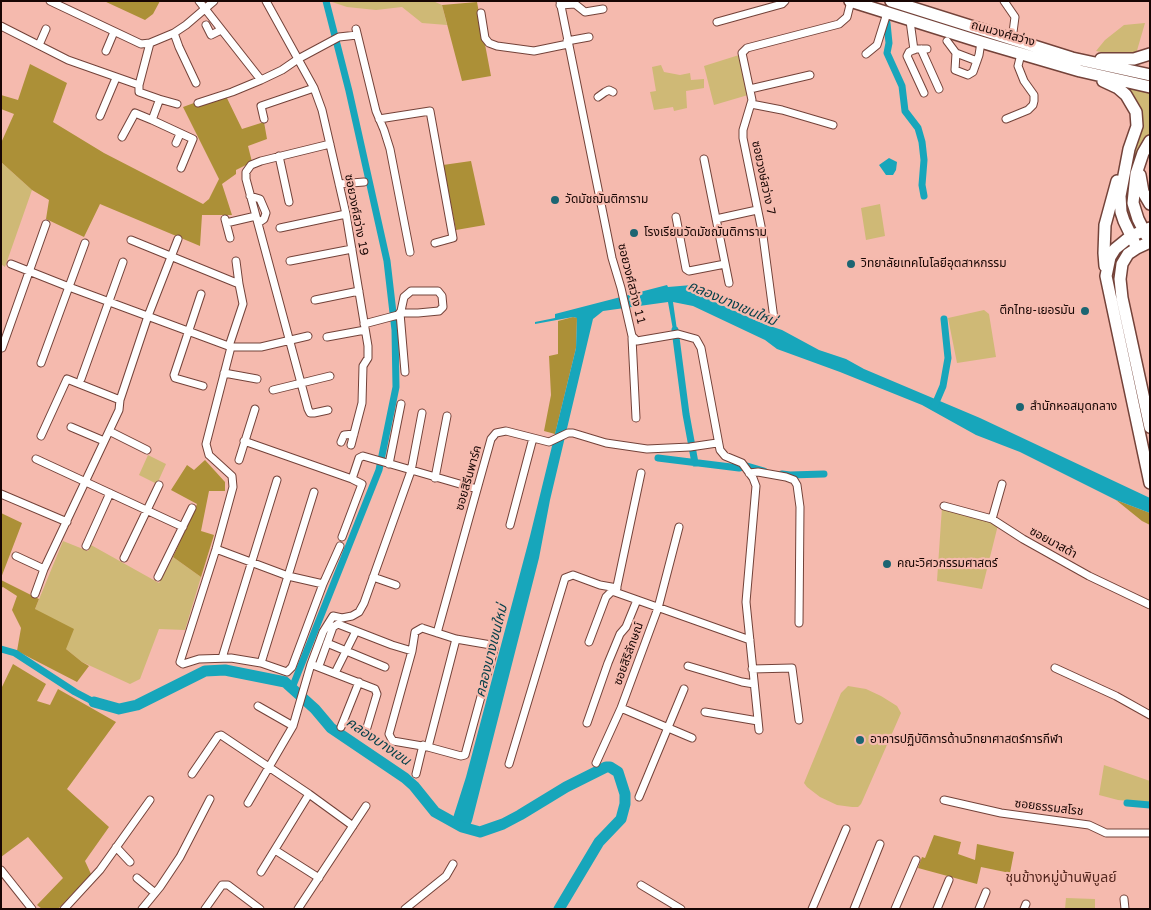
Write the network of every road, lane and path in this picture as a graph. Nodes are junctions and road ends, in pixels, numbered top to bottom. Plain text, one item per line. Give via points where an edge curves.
1 (50, 1) edge
2 (199, 1) edge
3 (214, 1) edge
4 (266, 1) edge
5 (785, 1) edge
6 (850, 1) edge
7 (891, 1) edge
8 (1004, 1) edge
9 (560, 3) edge
10 (574, 3) edge
11 (602, 9) dead end
12 (205, 10) junction
13 (481, 13) dead end
14 (887, 13) junction
15 (910, 21) junction
16 (716, 22) dead end
17 (206, 25) dead end
18 (1, 26) edge
19 (46, 29) dead end
20 (220, 30) junction
21 (114, 32) junction
22 (174, 33) junction
23 (589, 37) dead end
24 (1012, 40) junction
25 (947, 41) dead end
26 (567, 42) junction
27 (981, 42) junction
28 (150, 43) junction
29 (39, 45) junction
30 (920, 49) junction
31 (106, 51) dead end
32 (956, 53) junction
33 (866, 54) dead end
34 (1021, 54) junction
35 (1150, 54) edge
36 (1072, 58) junction
37 (298, 60) junction
38 (978, 60) junction
39 (1080, 71) junction
40 (810, 75) dead end
41 (1150, 75) edge
42 (116, 78) junction
43 (261, 80) junction
44 (196, 83) dead end
45 (139, 86) junction
46 (1150, 87) edge
47 (314, 88) junction
48 (750, 89) junction
49 (940, 89) dead end
50 (613, 92) dead end
51 (924, 93) dead end
52 (598, 97) dead end
53 (160, 99) junction
54 (198, 103) dead end
55 (176, 104) dead end
56 (751, 104) junction
57 (100, 116) dead end
58 (264, 119) dead end
59 (380, 119) junction
60 (1006, 119) dead end
61 (152, 120) junction
62 (833, 125) dead end
63 (180, 134) junction
64 (122, 137) dead end
65 (1150, 141) edge
66 (176, 143) dead end
67 (330, 144) junction
68 (1129, 149) junction
69 (1143, 153) junction
70 (280, 156) junction
71 (704, 159) dead end
72 (181, 168) dead end
73 (364, 182) dead end
74 (339, 184) junction
75 (289, 202) dead end
76 (1150, 204) edge
77 (757, 210) junction
78 (346, 214) junction
79 (676, 217) dead end
80 (256, 219) junction
81 (716, 219) junction
82 (46, 224) dead end
83 (280, 228) dead end
84 (1147, 229) edge
85 (1131, 236) junction
86 (230, 238) dead end
87 (178, 239) dead end
88 (131, 240) dead end
89 (1150, 241) edge
90 (85, 243) dead end
91 (435, 243) dead end
92 (1137, 248) junction
93 (352, 249) junction
94 (410, 252) dead end
95 (171, 256) junction
96 (236, 261) dead end
97 (123, 262) dead end
98 (290, 262) dead end
99 (12, 264) dead end
100 (725, 264) junction
101 (30, 271) junction
102 (1106, 276) junction
103 (729, 283) dead end
104 (239, 284) junction
105 (69, 287) junction
106 (359, 292) junction
107 (201, 294) dead end
108 (315, 300) dead end
109 (109, 302) junction
110 (400, 313) junction
111 (148, 316) junction
112 (774, 319) dead end
113 (365, 327) junction
114 (189, 330) junction
115 (308, 336) dead end
116 (327, 337) dead end
117 (632, 338) junction
118 (290, 341) junction
119 (230, 346) junction
120 (2, 348) edge
121 (41, 363) dead end
122 (405, 372) dead end
123 (224, 373) junction
124 (330, 376) dead end
125 (81, 379) dead end
126 (257, 379) dead end
127 (300, 383) junction
128 (203, 386) dead end
129 (273, 390) dead end
130 (120, 400) junction
131 (401, 404) dead end
132 (255, 409) dead end
133 (328, 410) dead end
134 (422, 413) dead end
135 (447, 416) dead end
136 (636, 418) dead end
137 (71, 427) dead end
138 (1150, 427) edge
139 (109, 431) junction
140 (354, 434) junction
141 (41, 436) dead end
142 (532, 438) junction
143 (104, 441) junction
144 (244, 441) junction
145 (341, 442) dead end
146 (717, 443) junction
147 (351, 445) dead end
148 (147, 450) dead end
149 (36, 459) dead end
150 (239, 460) dead end
151 (389, 464) junction
152 (745, 468) junction
153 (411, 470) junction
154 (641, 473) dead end
155 (435, 478) junction
156 (352, 479) junction
157 (277, 480) dead end
158 (85, 482) junction
159 (1002, 484) dead end
160 (1150, 484) edge
161 (158, 486) dead end
162 (477, 489) junction
163 (314, 492) dead end
164 (110, 493) junction
165 (1, 494) edge
166 (944, 506) dead end
167 (192, 508) dead end
168 (147, 510) junction
169 (992, 519) junction
170 (67, 522) junction
171 (510, 525) dead end
172 (679, 526) dead end
173 (183, 527) junction
174 (342, 537) dead end
175 (86, 546) dead end
176 (340, 546) dead end
177 (216, 548) junction
178 (16, 556) dead end
179 (124, 558) dead end
180 (251, 563) junction
181 (44, 569) junction
182 (288, 576) junction
183 (158, 577) dead end
184 (373, 577) junction
185 (323, 584) junction
186 (396, 585) dead end
187 (616, 590) junction
188 (35, 594) dead end
189 (637, 600) junction
190 (1150, 604) edge
191 (658, 608) junction
192 (799, 623) dead end
193 (356, 631) junction
194 (436, 633) junction
195 (456, 639) junction
196 (750, 640) junction
197 (589, 642) dead end
198 (326, 643) junction
199 (346, 651) junction
200 (412, 651) junction
201 (222, 658) junction
202 (261, 663) junction
203 (320, 663) dead end
204 (311, 664) junction
205 (688, 666) dead end
206 (385, 667) dead end
207 (1055, 668) dead end
208 (752, 669) junction
209 (335, 673) junction
210 (359, 682) junction
211 (754, 684) junction
212 (684, 688) dead end
213 (258, 706) dead end
214 (621, 708) junction
215 (706, 712) dead end
216 (1150, 715) edge
217 (799, 720) dead end
218 (758, 721) junction
219 (587, 723) dead end
220 (293, 726) junction
221 (341, 727) dead end
222 (668, 728) junction
223 (759, 730) dead end
224 (365, 734) dead end
225 (692, 738) dead end
226 (425, 746) junction
227 (596, 763) dead end
228 (509, 764) dead end
229 (269, 767) junction
230 (192, 774) dead end
231 (416, 774) dead end
232 (309, 794) junction
233 (639, 797) dead end
234 (210, 798) dead end
235 (150, 800) dead end
236 (944, 800) dead end
237 (248, 803) dead end
238 (366, 806) dead end
239 (353, 826) junction
240 (846, 829) dead end
241 (1150, 833) edge
242 (880, 844) dead end
243 (116, 847) junction
244 (276, 850) junction
245 (916, 860) dead end
246 (130, 862) dead end
247 (453, 864) dead end
248 (1, 870) edge
249 (262, 872) dead end
250 (136, 878) dead end
251 (319, 878) junction
252 (949, 880) dead end
253 (641, 885) dead end
254 (986, 892) dead end
255 (155, 893) junction
256 (1124, 899) dead end
257 (671, 906) edge
258 (32, 909) edge
259 (64, 909) edge
260 (142, 909) edge
261 (205, 909) edge
262 (260, 909) edge
263 (298, 909) edge
264 (405, 909) edge
265 (681, 909) edge
266 (812, 909) edge
267 (854, 909) edge
268 (895, 909) edge
269 (937, 909) edge
270 (979, 909) edge
271 (1125, 909) edge

1 - 21 street
2 - 12 street
3 - 12 street
4 - 37 street, ซอยวงศ์สว่าง 19
5 - 16 street
6 - 14 main road, ถนนวงศ์สว่าง
6 - 48 street, ซอยวงษ์สว่าง 7 via 847,17 840,24 743,50
7 - 24 main road, ถนนวงศ์สว่าง
8 - 24 street via 1015,17
9 - 10 street
9 - 26 street, ซอยวงศ์สว่าง 11
10 - 11 street via 585,12
12 - 20 street
12 - 22 street
13 - 26 street via 485,38 497,46 534,51
14 - 15 main road, ถนนวงศ์สว่าง
14 - 33 street via 877,45
15 - 27 main road, ถนนวงศ์สว่าง
15 - 30 street
17 - 20 street via 211,35
18 - 29 street
19 - 29 street
20 - 43 street
21 - 28 street via 141,44
21 - 31 street
22 - 28 street
22 - 44 street
23 - 26 street
24 - 36 main road, ถนนวงศ์สว่าง
25 - 32 street
26 - 117 street, ซอยวงศ์สว่าง 11 via 614,268
27 - 34 main road, ถนนวงศ์สว่าง
27 - 38 street
28 - 45 street
29 - 42 street
30 - 49 street
30 - 51 street via 907,56
32 - 38 street
32 - 38 street via 954,67 957,72 971,74
34 - 39 main road, ถนนวงศ์สว่าง
34 - 60 street via 1018,66 1034,101 1028,110
35 - 36 main road via 1134,59
36 - 41 main road, ถนนวงศ์สว่าง
37 - 43 street
37 - 47 street, ซอยวงศ์สว่าง 19
37 - 59 street via 336,39 357,32
39 - 46 main road, ถนนวงศ์สว่าง
39 - 68 main road via 1118,88 1132,104 1137,126
40 - 48 street
42 - 45 street
42 - 57 street
43 - 54 street
45 - 53 street via 139,92
47 - 58 street via 261,106
47 - 67 street, ซอยวงศ์สว่าง 19
48 - 56 street, ซอยวงษ์สว่าง 7
50 - 52 street via 604,92
53 - 55 street
53 - 61 street
56 - 62 street
56 - 77 street, ซอยวงษ์สว่าง 7 via 743,138
59 - 91 street via 430,111 453,238
59 - 94 street via 390,148
61 - 63 street
61 - 64 street via 135,113
63 - 66 street
63 - 72 street via 193,140
65 - 69 main road
67 - 70 street
67 - 74 street, ซอยวงศ์สว่าง 19
68 - 85 main road via 1120,196 1121,212
68 - 102 main road via 1105,225
69 - 76 main road via 1140,177
69 - 84 main road via 1136,174 1133,203 1138,219
70 - 75 street
70 - 80 street via 251,165 246,172 250,196 260,199 266,214 264,218
71 - 81 street
73 - 74 street
74 - 78 street, ซอยวงศ์สว่าง 19
77 - 81 street
77 - 112 street, ซอยวงษ์สว่าง 7 via 767,255
78 - 83 street
78 - 93 street, ซอยวงศ์สว่าง 19
79 - 100 street via 686,269
80 - 86 street via 226,221
80 - 118 street
81 - 100 street
82 - 101 street
84 - 85 main road
84 - 89 main road
85 - 92 main road
85 - 102 main road via 1110,256
87 - 95 street
88 - 95 street
89 - 92 main road
90 - 105 street
92 - 138 main road via 1122,264 1120,279
93 - 98 street
93 - 106 street, ซอยวงศ์สว่าง 19
95 - 104 street
95 - 111 street
96 - 104 street
97 - 109 street
99 - 101 street
100 - 103 street
101 - 105 street
101 - 120 street
102 - 160 main road
104 - 119 street via 243,304
105 - 109 street
105 - 121 street
106 - 108 street
106 - 113 street, ซอยวงศ์สว่าง 19
107 - 114 street
109 - 111 street
109 - 125 street
110 - 110 street via 404,297 411,292 438,291 442,296 444,307 439,311
110 - 113 street
110 - 122 street
111 - 114 street
111 - 130 street
113 - 116 street
113 - 140 street, ซอยวงศ์สว่าง 19 via 368,358 363,366 362,403
114 - 119 street
114 - 128 street via 174,375
115 - 118 street
117 - 136 street
117 - 146 street, ซอยวงศ์สว่าง 11 via 637,341 675,334 693,337 699,342
118 - 119 street via 261,347
118 - 127 street
119 - 123 street
123 - 126 street
123 - 177 street via 206,444 209,455 232,476 233,487
124 - 127 street
127 - 129 street
127 - 133 street via 310,413
130 - 139 street
130 - 141 street via 67,379
131 - 151 street
132 - 144 street
134 - 153 street
135 - 155 street
137 - 143 street
139 - 143 street
139 - 148 street
140 - 145 street via 344,434
140 - 147 street, ซอยวงศ์สว่าง 19
142 - 146 street, ซอยสิรีนพาร์ค via 549,442 573,433 606,443 647,449
142 - 162 street, ซอยสิรีนพาร์ค via 506,431 496,433
142 - 171 street
143 - 158 street
144 - 150 street
144 - 156 street
146 - 152 street via 725,456
149 - 158 street
151 - 153 street
151 - 156 street via 360,456
152 - 192 street via 794,480 798,485
152 - 196 street via 756,486 746,602
153 - 155 street
153 - 184 street
154 - 187 street
155 - 162 street
156 - 174 street via 363,486
157 - 180 street
158 - 164 street
158 - 170 street
159 - 169 street
161 - 168 street
162 - 194 street, ซอยสิรีนพาร์ค
163 - 182 street
164 - 168 street
164 - 175 street
165 - 170 street
166 - 169 street, ซอยมาสด้า
167 - 173 street
168 - 173 street
168 - 179 street
169 - 190 street, ซอยมาสด้า via 1091,578
170 - 181 street
172 - 191 street, ซอยสิริลักษณ์
173 - 183 street
176 - 185 street
177 - 180 street
177 - 201 street via 180,662
178 - 181 street
180 - 182 street
180 - 201 street
181 - 188 street
182 - 185 street
182 - 202 street
184 - 186 street
184 - 204 street via 359,612 352,616 332,617
185 - 202 street via 292,667 287,672
187 - 189 street
187 - 197 street via 607,594
187 - 228 street via 573,575 565,578
189 - 191 street
189 - 219 street via 611,656
191 - 196 street
191 - 214 street, ซอยสิริลักษณ์
193 - 198 street via 336,625
193 - 199 street
193 - 200 street
194 - 195 street
194 - 200 street via 422,628 415,632
195 - 226 street
195 - 226 street via 491,645 494,649 465,755
196 - 208 street
198 - 199 street
198 - 203 street
199 - 206 street
199 - 209 street
200 - 226 street via 389,734 393,740
201 - 202 street
204 - 209 street
204 - 220 street
205 - 211 street
207 - 216 street
208 - 211 street
208 - 217 street via 792,668
209 - 210 street
210 - 221 street
210 - 224 street via 375,689 377,694
211 - 218 street
212 - 222 street
213 - 220 street
214 - 222 street
214 - 227 street, ซอยสิริลักษณ์
215 - 218 street
218 - 223 street
220 - 229 street
222 - 225 street
222 - 233 street
226 - 231 street
229 - 230 street via 219,735
229 - 232 street
229 - 237 street
232 - 239 street
232 - 244 street
234 - 255 street via 180,857
235 - 243 street
236 - 241 street, ซอยธรรมสโรช via 1001,813 1089,825 1106,833
238 - 239 street
239 - 251 street
240 - 266 street
242 - 267 street
243 - 246 street
243 - 259 street via 100,870
244 - 249 street
244 - 251 street
245 - 268 street
247 - 264 street via 446,876
248 - 258 street
250 - 255 street
251 - 263 street
252 - 269 street
253 - 257 street
254 - 270 street
255 - 260 street
256 - 271 street
257 - 265 street
261 - 262 street via 222,885 228,885

